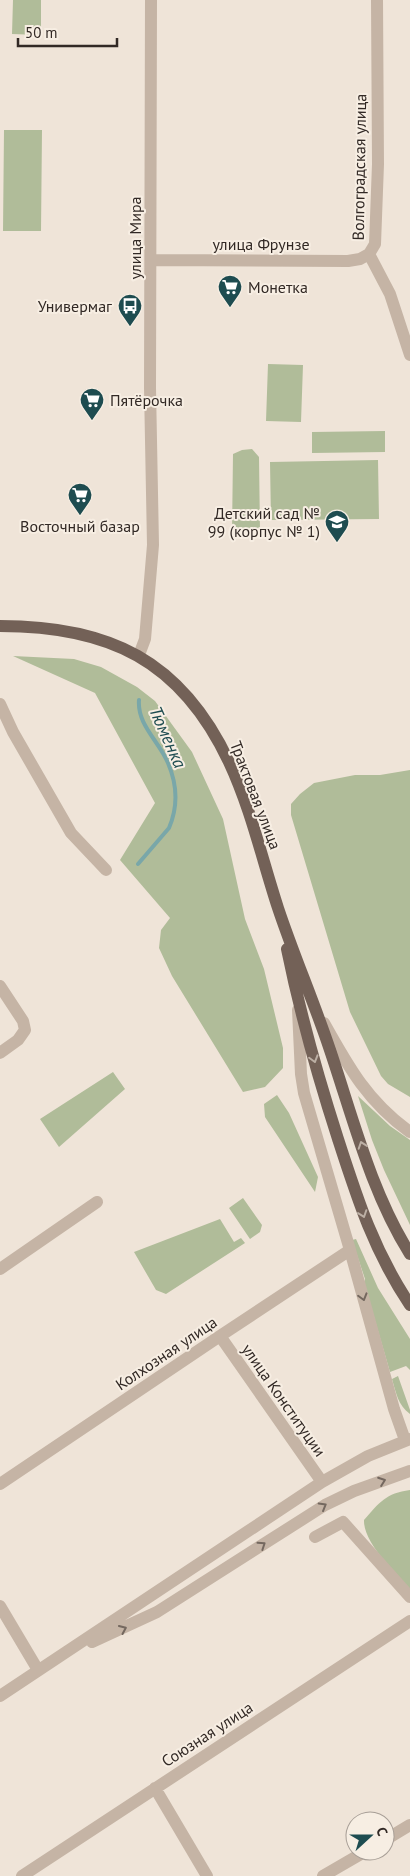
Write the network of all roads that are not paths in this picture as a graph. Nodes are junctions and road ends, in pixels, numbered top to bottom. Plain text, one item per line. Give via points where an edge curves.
1 (151, 0) edge
2 (377, 0) edge
3 (369, 254) junction
4 (151, 260) junction
5 (410, 355) edge
6 (0, 626) edge
7 (140, 655) junction
8 (0, 704) edge
9 (106, 870) dead end
10 (279, 910) junction
11 (0, 986) edge
12 (298, 1003) junction
13 (313, 1004) junction
14 (0, 1053) edge
15 (410, 1132) edge
16 (97, 1202) dead end
17 (350, 1250) junction
18 (410, 1254) edge
19 (0, 1269) edge
20 (410, 1305) edge
21 (220, 1336) junction
22 (407, 1440) edge
23 (410, 1471) edge
24 (322, 1482) junction
25 (0, 1484) edge
26 (315, 1537) dead end
27 (410, 1597) edge
28 (0, 1606) edge
29 (410, 1621) edge
30 (62, 1655) junction
31 (38, 1670) junction
32 (0, 1696) edge
33 (155, 1788) junction
34 (410, 1825) edge
35 (395, 1834) edge
36 (349, 1861) edge
37 (22, 1876) edge
38 (207, 1876) edge
39 (323, 1876) edge

1 - 4 street, улица Мира
2 - 3 street, Волгоградская улица via 377,194 375,244
3 - 4 street, улица Фрунзе via 348,261
3 - 5 street, Волгоградская улица via 390,294
4 - 7 street, улица Мира via 153,545 145,639
6 - 7 main road, Трактовая улица via 32,626 74,632
7 - 10 main road, Трактовая улица via 183,692 219,743 240,790
8 - 9 street via 72,833
10 - 12 main road, Трактовая улица
10 - 13 main road, Трактовая улица
11 - 14 street via 23,1021 25,1030 18,1040
12 - 17 street via 304,1094
12 -> 20 main road, Трактовая улица via 327,1107 366,1222 389,1273
13 - 15 street via 366,1092
18 -> 13 main road, Трактовая улица via 378,1189
16 - 19 street
17 - 21 street, Колхозная улица
17 -> 22 street via 394,1409
21 - 24 street, улица Конституции
21 - 25 street, Колхозная улица
22 - 24 street
30 -> 23 street via 157,1612 325,1505
24 - 30 street
26 - 27 street via 343,1522
28 - 31 street
29 - 33 street, Союзная улица
30 - 31 street
31 - 32 street
33 - 37 street, Союзная улица
33 - 38 street
34 - 35 street
36 - 39 street

